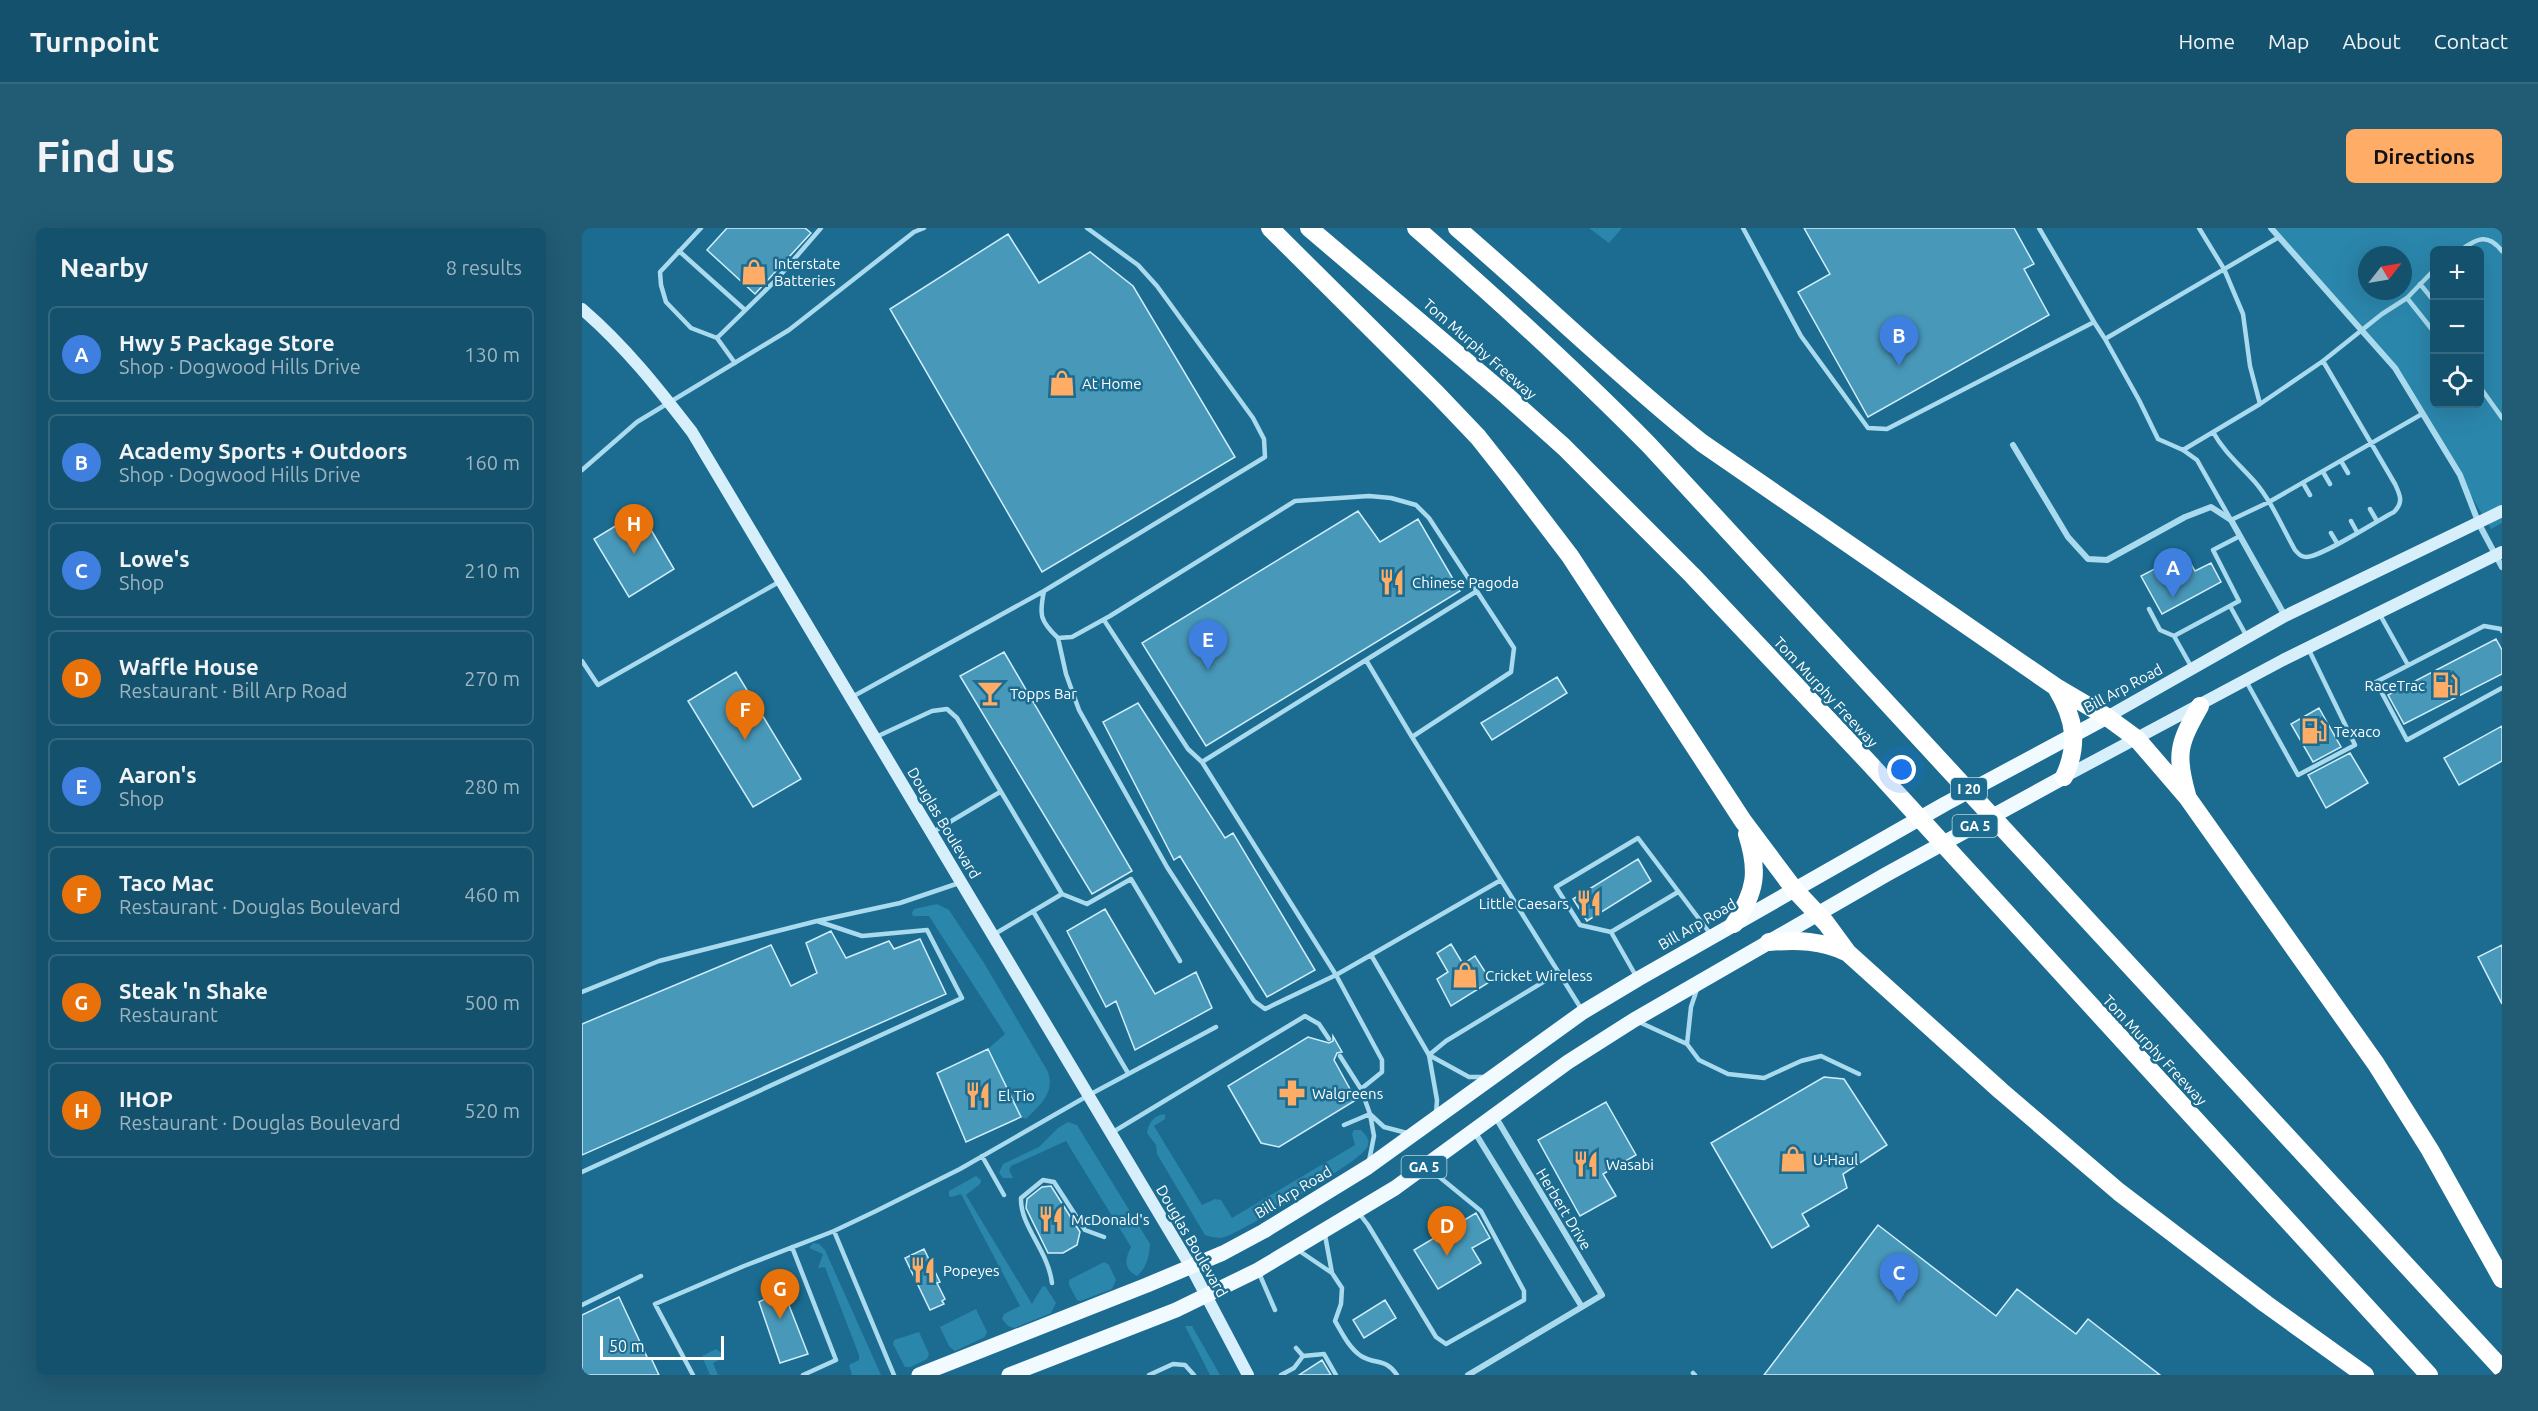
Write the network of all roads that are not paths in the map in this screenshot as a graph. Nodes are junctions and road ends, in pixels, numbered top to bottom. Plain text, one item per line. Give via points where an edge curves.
1 (701, 228) edge
2 (821, 228) edge
3 (924, 228) edge
4 (1087, 228) edge
5 (1270, 228) edge
6 (1309, 228) edge
7 (1416, 228) edge
8 (1457, 228) edge
9 (1743, 228) edge
10 (2039, 228) edge
11 (2199, 228) edge
12 (2271, 228) edge
13 (916, 229) edge
14 (2279, 237) junction
15 (2467, 246) edge
16 (679, 251) junction
17 (2502, 251) edge
18 (2224, 269) junction
19 (2430, 274) edge
20 (2420, 284) junction
21 (2412, 293) edge
22 (2404, 300) edge
23 (2409, 300) edge
24 (2433, 300) edge
25 (582, 309) edge
26 (745, 310) junction
27 (2094, 322) junction
28 (2430, 327) edge
29 (2362, 330) junction
30 (717, 338) junction
31 (2105, 339) junction
32 (2323, 361) junction
33 (735, 363) junction
34 (2484, 393) edge
35 (670, 404) junction
36 (2260, 404) junction
37 (2422, 414) junction
38 (2502, 418) edge
39 (2212, 432) junction
40 (2372, 444) junction
41 (2013, 445) dead end
42 (2183, 450) junction
43 (582, 458) edge
44 (2341, 461) junction
45 (588, 462) junction
46 (582, 470) edge
47 (2323, 472) junction
48 (2348, 473) dead end
49 (2303, 483) junction
50 (2330, 484) dead end
51 (2310, 495) dead end
52 (2269, 502) junction
53 (2370, 509) dead end
54 (2502, 511) edge
55 (2231, 520) junction
56 (2351, 521) dead end
57 (2377, 521) junction
58 (2479, 524) junction
59 (2357, 532) junction
60 (2331, 533) dead end
61 (2240, 536) junction
62 (2337, 543) junction
63 (2499, 554) edge
64 (2502, 567) edge
65 (782, 581) junction
66 (1047, 589) junction
67 (1477, 591) junction
68 (2230, 606) junction
69 (2149, 609) dead end
70 (2379, 613) junction
71 (2285, 616) junction
72 (1104, 620) junction
73 (2502, 631) edge
74 (2174, 636) junction
75 (1058, 638) junction
76 (2247, 638) junction
77 (2308, 648) junction
78 (1366, 660) junction
79 (582, 662) edge
80 (2408, 665) junction
81 (2193, 670) junction
82 (2246, 681) junction
83 (2056, 687) junction
84 (2502, 688) edge
85 (852, 697) junction
86 (2200, 706) junction
87 (2107, 717) junction
88 (2074, 734) junction
89 (876, 737) junction
90 (1412, 737) junction
91 (2137, 739) junction
92 (1202, 762) junction
93 (2064, 777) junction
94 (1000, 792) junction
95 (2187, 797) junction
96 (1743, 821) junction
97 (933, 832) junction
98 (1501, 880) junction
99 (962, 882) junction
100 (1794, 889) junction
101 (1678, 892) junction
102 (1062, 894) junction
103 (1033, 911) junction
104 (1818, 914) junction
105 (817, 921) junction
106 (1734, 924) junction
107 (1611, 932) junction
108 (993, 935) junction
109 (1712, 936) junction
110 (1769, 942) junction
111 (1848, 953) junction
112 (1371, 955) junction
113 (1180, 961) dead end
114 (1558, 972) junction
115 (1336, 975) junction
116 (1638, 979) junction
117 (1699, 982) junction
118 (582, 992) edge
119 (1583, 1012) junction
120 (1634, 1020) junction
121 (1216, 1027) dead end
122 (1329, 1039) dead end
123 (1687, 1044) junction
124 (1429, 1055) junction
125 (1340, 1056) dead end
126 (1128, 1073) junction
127 (1859, 1074) dead end
128 (1493, 1076) junction
129 (1361, 1089) junction
130 (1089, 1095) junction
131 (1370, 1114) junction
132 (1494, 1116) junction
133 (1436, 1118) junction
134 (1344, 1125) dead end
135 (1474, 1131) junction
136 (1416, 1132) junction
137 (1111, 1133) junction
138 (982, 1156) junction
139 (1430, 1163) junction
140 (1368, 1167) junction
141 (582, 1172) edge
142 (1004, 1194) dead end
143 (1358, 1212) junction
144 (834, 1231) junction
145 (1324, 1232) junction
146 (1104, 1237) dead end
147 (792, 1247) junction
148 (1296, 1248) junction
149 (1191, 1267) junction
150 (1258, 1270) junction
151 (1332, 1273) junction
152 (641, 1276) dead end
153 (2502, 1279) edge
154 (1052, 1283) dead end
155 (1206, 1296) junction
156 (582, 1305) edge
157 (1582, 1307) junction
158 (1275, 1310) dead end
159 (1296, 1348) dead end
160 (1303, 1356) junction
161 (2502, 1369) edge
162 (693, 1375) edge
163 (803, 1375) edge
164 (894, 1375) edge
165 (919, 1375) edge
166 (1011, 1375) edge
167 (1149, 1375) edge
168 (1194, 1375) edge
169 (1248, 1375) edge
170 (1281, 1375) edge
171 (1336, 1375) edge
172 (1397, 1375) edge
173 (1468, 1375) edge
174 (2365, 1375) edge
175 (2429, 1375) edge

1 - 16 lane
2 - 26 lane
3 - 13 lane
4 - 66 lane via 1138,265 1157,286 1253,418 1263,438 1265,457
5 - 96 highway via 1478,437 1570,556
6 - 175 highway, Tom Murphy Freeway via 1564,447 1692,575
7 - 161 highway, I 20 via 1522,321 1649,445
8 - 83 highway via 1702,443
9 - 27 lane via 1801,336 1868,429 1887,429
10 - 27 lane
11 - 18 lane
12 - 14 street
13 - 33 lane via 789,330
14 - 18 lane
14 - 29 street
15 - 17 lane via 2484,239 2494,242
16 - 26 lane
16 - 30 lane via 660,272 666,302 691,328
18 - 31 lane
18 - 36 lane via 2243,314
19 - 20 lane
20 - 21 lane
20 - 24 lane
22 - 29 lane
23 - 28 lane
25 - 35 main road, Douglas Boulevard via 648,374
26 - 30 lane
27 - 31 lane
29 - 32 lane
29 - 37 street via 2396,368
30 - 33 lane
31 - 42 lane via 2158,439
32 - 36 lane
32 - 40 lane
33 - 35 lane
34 - 38 lane
35 - 45 lane via 637,422
35 - 65 main road, Douglas Boulevard via 692,432
36 - 39 lane
37 - 40 lane
37 - 58 street via 2460,475
39 - 42 lane
39 - 52 lane
40 - 44 lane
40 - 57 lane via 2401,500 2394,512
41 - 55 street via 2068,537 2088,559 2107,560 2211,507
42 - 55 lane via 2197,460
43 - 45 lane
44 - 47 lane
44 - 48 lane
45 - 46 lane
47 - 49 lane
47 - 50 lane
49 - 51 lane
49 - 52 lane
52 - 55 lane
52 - 62 lane via 2301,556 2312,556
53 - 57 lane
54 - 58 main road, Bill Arp Road / GA 5
55 - 61 street
56 - 59 lane
57 - 59 lane
58 - 63 street
58 - 71 main road, Bill Arp Road / GA 5
59 - 62 lane
60 - 62 lane
61 - 68 lane via 2213,550 2240,601
61 - 71 street
63 - 64 street
63 - 70 main road, GA 5
65 - 79 lane via 598,686
65 - 85 main road, Douglas Boulevard
66 - 75 lane via 1040,611 1045,625
66 - 85 lane
67 - 72 lane via 1430,518 1416,506 1369,496 1295,501
67 - 78 lane
67 - 90 lane via 1514,648 1511,672
68 - 74 lane
68 - 76 lane
69 - 74 lane via 2160,630
70 - 77 main road, GA 5
70 - 80 lane
71 - 76 main road, Bill Arp Road / GA 5
72 - 75 lane via 1072,637
72 - 92 lane via 1188,749
73 - 80 lane via 2484,626
74 - 81 lane
75 - 115 lane via 1079,710 1167,867 1254,1001 1265,1009
76 - 81 main road, Bill Arp Road / GA 5
77 - 82 main road, GA 5
77 - 82 lane via 2355,745 2298,775
78 - 90 lane
78 - 92 lane
80 - 84 lane via 2376,682 2407,740
81 - 87 main road, Bill Arp Road / GA 5
82 - 86 main road, GA 5
83 - 87 highway
83 - 88 highway via 2069,710
85 - 89 main road, Douglas Boulevard
86 - 91 main road, GA 5
86 - 95 highway via 2180,745 2180,768
87 - 88 main road, Bill Arp Road / GA 5
87 - 91 highway
88 - 93 highway
88 - 100 main road, Bill Arp Road / GA 5
89 - 94 lane via 932,711 947,709 957,718
89 - 97 main road, Douglas Boulevard
90 - 98 lane
91 - 93 main road, GA 5
91 - 95 highway
92 - 115 lane
93 - 104 main road, GA 5
94 - 97 lane
94 - 102 lane
95 - 153 highway via 2376,1064 2435,1158
96 - 100 highway
96 - 106 highway via 1755,877 1747,903
97 - 99 main road, Douglas Boulevard
98 - 112 lane
98 - 114 lane
99 - 105 lane via 900,903
99 - 108 main road, Douglas Boulevard
100 - 104 highway
100 - 106 main road, Bill Arp Road / GA 5
101 - 107 lane
101 - 107 lane via 1638,838 1556,887 1580,925
101 - 109 lane
102 - 103 lane
102 - 113 lane via 1087,904 1131,879
103 - 108 lane
103 - 126 lane
104 - 110 main road, GA 5
104 - 111 highway
105 - 118 lane via 659,961
105 - 141 lane via 862,936 927,930 962,998
106 - 109 main road, Bill Arp Road / GA 5
107 - 116 lane
108 - 130 main road, Douglas Boulevard
109 - 116 main road, Bill Arp Road / GA 5
110 - 111 highway via 1814,942
110 - 117 main road, GA 5
111 - 174 highway via 2119,1192
112 - 115 lane
112 - 124 lane
114 - 119 lane
114 - 124 lane
115 - 129 lane via 1382,1060 1382,1072
116 - 119 main road, Bill Arp Road / GA 5
117 - 120 main road, GA 5
117 - 123 lane via 1690,1007
119 - 128 main road, Bill Arp Road / GA 5
120 - 123 lane
120 - 132 main road, GA 5
121 - 126 lane
122 - 137 lane via 1319,1024 1305,1016
123 - 127 lane via 1699,1060 1728,1074 1764,1078 1821,1056
124 - 128 lane via 1469,1077
124 - 133 lane
125 - 129 lane
126 - 130 lane
128 - 133 main road, Bill Arp Road / GA 5
129 - 131 lane
130 - 137 main road, Douglas Boulevard
130 - 138 lane
131 - 134 lane
131 - 136 lane via 1384,1127
131 - 140 lane via 1374,1136
132 - 135 main road, GA 5
132 - 157 street, Herbert Drive via 1602,1295
133 - 136 main road, Bill Arp Road / GA 5
135 - 139 main road, GA 5
135 - 157 street
136 - 140 main road, Bill Arp Road / GA 5
137 - 149 main road, Douglas Boulevard
138 - 142 lane
138 - 144 lane
139 - 143 main road, GA 5
139 - 143 lane via 1437,1175 1480,1211 1524,1291 1524,1300 1446,1344 1436,1337
140 - 149 main road, Bill Arp Road / GA 5 via 1264,1231
143 - 145 main road, GA 5
144 - 147 lane
144 - 164 lane
145 - 148 main road, GA 5
145 - 151 lane
146 - 154 lane via 1085,1230 1054,1182 1043,1180 1031,1188 1021,1198 1020,1209 1050,1266
147 - 162 lane via 655,1304
147 - 163 lane via 836,1360
148 - 150 main road, GA 5
148 - 151 lane
149 - 155 main road, Douglas Boulevard
149 - 165 main road, Bill Arp Road / GA 5
150 - 155 main road, GA 5
150 - 158 lane
151 - 172 lane via 1342,1288 1335,1322 1344,1338 1361,1356 1390,1365
152 - 156 lane
155 - 166 main road, GA 5
155 - 169 main road, Douglas Boulevard
157 - 173 street, Herbert Drive
159 - 160 lane
160 - 170 lane via 1294,1368
160 - 171 lane via 1324,1354
167 - 168 lane via 1173,1364 1185,1365

